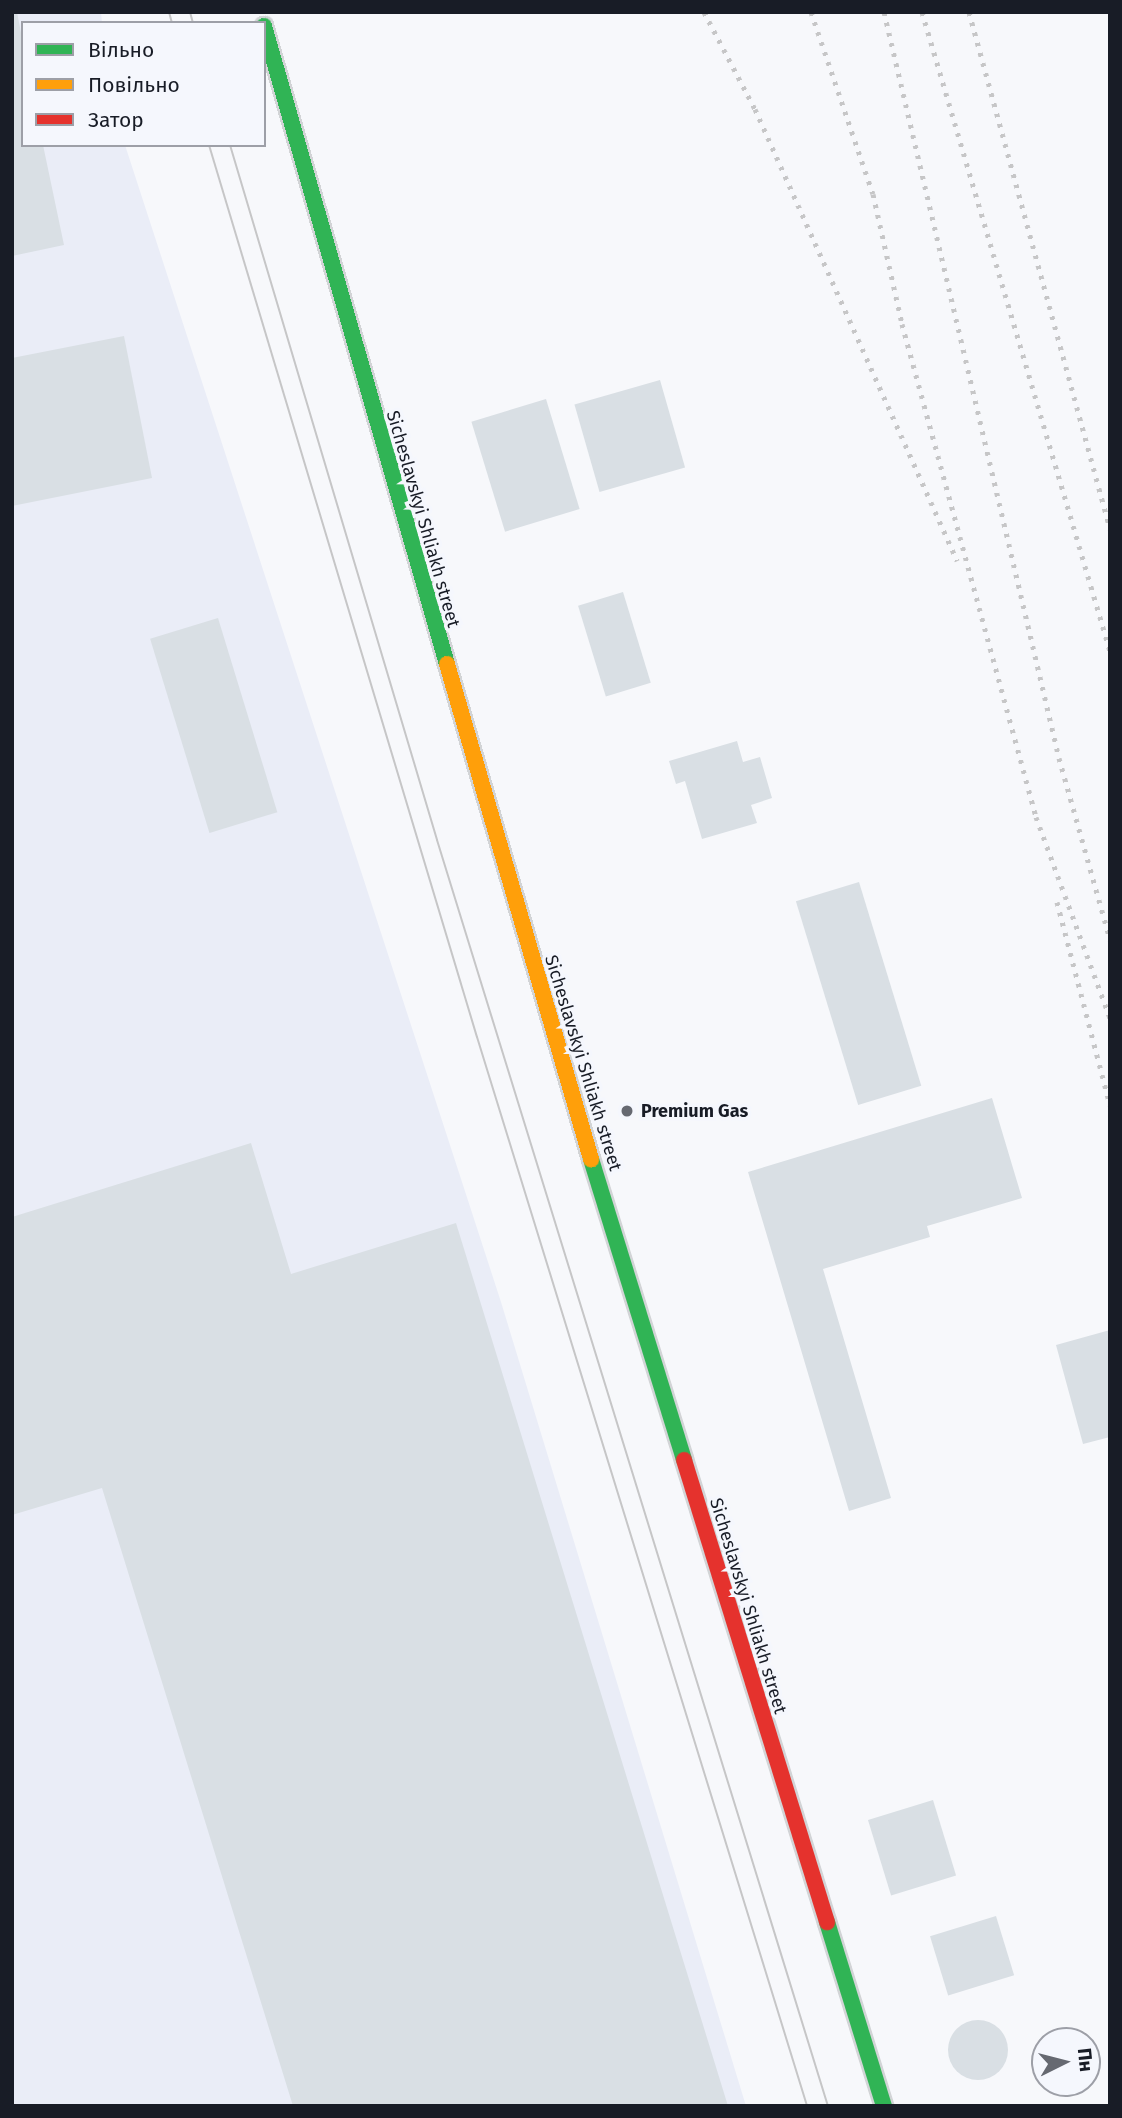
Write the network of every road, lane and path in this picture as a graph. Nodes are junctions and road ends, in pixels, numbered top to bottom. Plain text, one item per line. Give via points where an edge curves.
1 (266, 31) edge
2 (884, 2106) edge

1 - 2 main road, Sicheslavskyi Shliakh street via 575,1108

